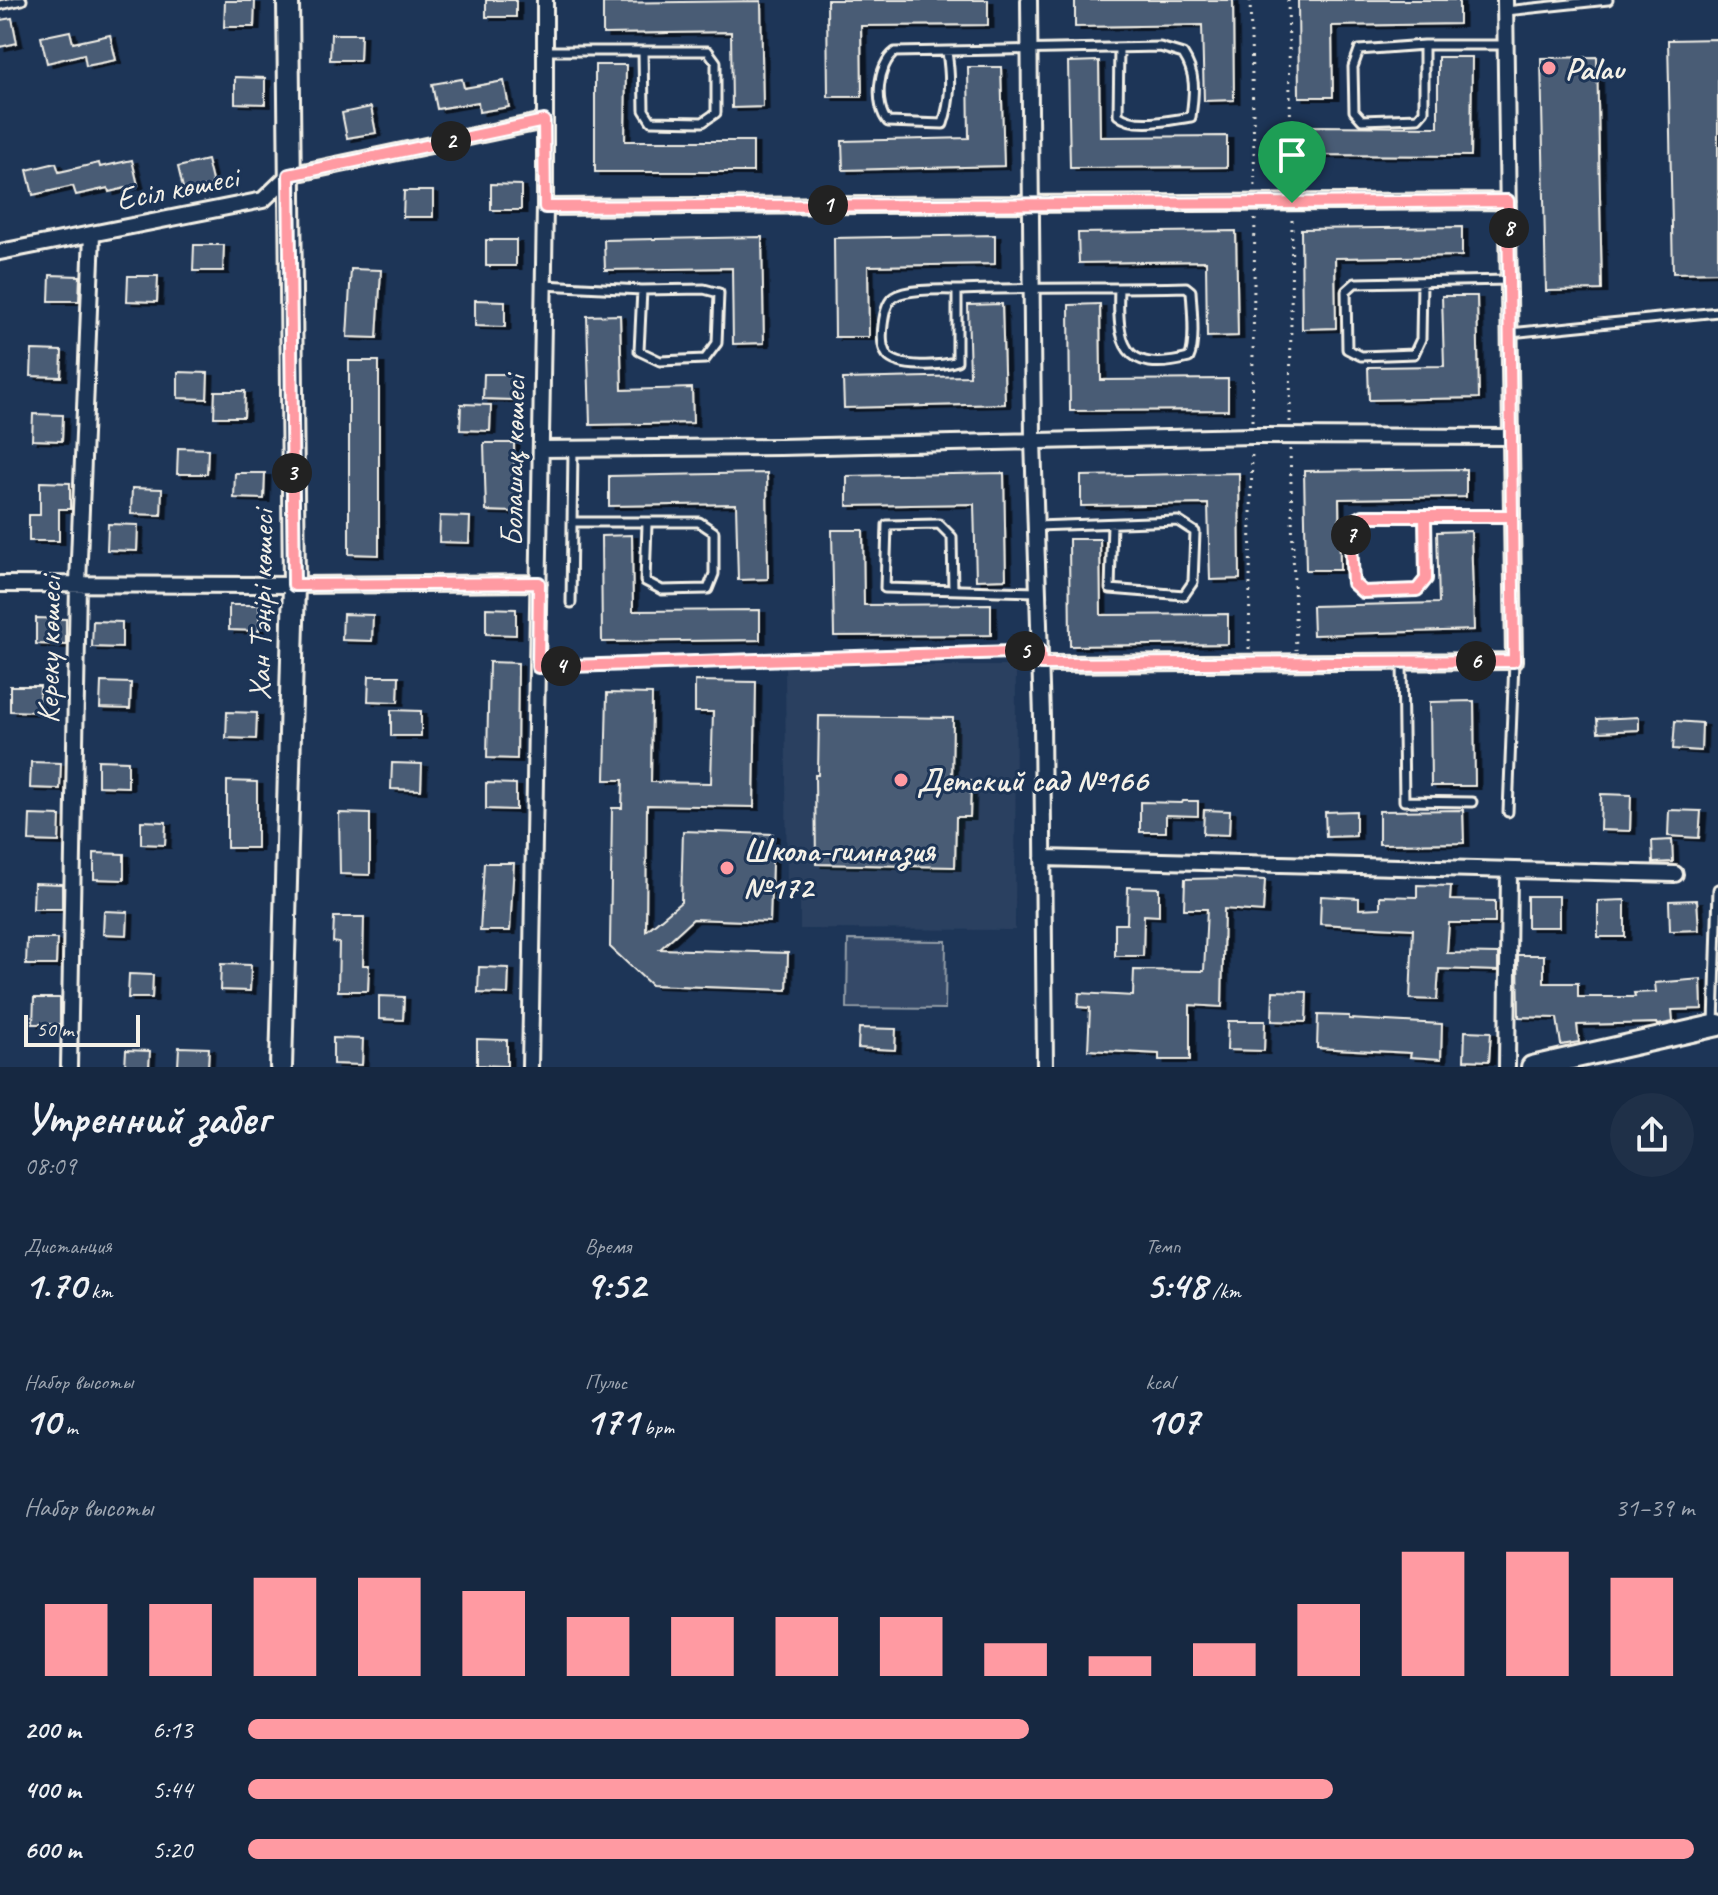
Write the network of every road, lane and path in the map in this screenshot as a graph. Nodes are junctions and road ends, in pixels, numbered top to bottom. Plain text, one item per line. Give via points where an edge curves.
1 (22, 0) edge
2 (288, 0) edge
3 (545, 0) edge
4 (1029, 0) edge
5 (1250, 0) edge
6 (1288, 0) edge
7 (1608, 0) edge
8 (0, 5) edge
9 (1506, 6) edge
10 (1424, 45) junction
11 (1506, 45) junction
12 (1119, 49) junction
13 (545, 51) junction
14 (643, 52) junction
15 (947, 52) junction
16 (1029, 52) junction
17 (544, 121) junction
18 (289, 175) junction
19 (1508, 201) junction
20 (1255, 202) junction
21 (1292, 203) junction
22 (1032, 204) junction
23 (545, 207) junction
24 (92, 234) junction
25 (0, 252) edge
26 (1509, 280) junction
27 (1422, 283) junction
28 (543, 285) junction
29 (1031, 287) junction
30 (1119, 288) junction
31 (642, 290) junction
32 (957, 290) junction
33 (1718, 312) edge
34 (1510, 333) junction
35 (1252, 436) junction
36 (1290, 436) junction
37 (1511, 437) junction
38 (1033, 440) junction
39 (573, 448) junction
40 (541, 449) junction
41 (1425, 516) junction
42 (1512, 516) junction
43 (572, 522) junction
44 (647, 524) junction
45 (1112, 524) junction
46 (1036, 526) junction
47 (539, 583) junction
48 (0, 584) edge
49 (78, 584) junction
50 (294, 585) junction
51 (953, 590) junction
52 (1038, 592) junction
53 (571, 603) dead end
54 (1041, 657) junction
55 (1249, 661) junction
56 (1296, 661) junction
57 (1402, 661) junction
58 (1514, 661) junction
59 (538, 667) junction
60 (1472, 802) dead end
61 (1508, 812) dead end
62 (1043, 858) junction
63 (1509, 870) junction
64 (1675, 874) dead end
65 (1718, 889) edge
66 (1716, 1026) edge
67 (1594, 1060) edge
68 (69, 1067) edge
69 (281, 1067) edge
70 (530, 1067) edge
71 (1045, 1067) edge
72 (1507, 1067) edge
73 (1532, 1067) edge

1 - 8 lane
2 - 18 street, Хан Тәңірі көшесі
3 - 13 street, Болашақ көшесі
4 - 16 street
5 - 20 path
6 - 21 path
7 - 9 lane
9 - 11 street
10 - 10 lane via 1359,50 1353,67 1354,111 1362,120 1418,118 1424,111
10 - 11 lane
11 - 19 street
12 - 12 lane via 1160,47 1183,54 1195,84 1191,117 1126,121 1118,115
12 - 16 lane
13 - 14 lane
13 - 17 street, Болашақ көшесі
14 - 14 lane via 708,51 716,62 716,113 703,122 651,121 644,110
15 - 15 lane via 951,78 943,124 888,122 879,106 890,54
15 - 16 lane
16 - 22 street
17 - 18 street, Есіл көшесі
17 - 23 street, Болашақ көшесі
18 - 24 street, Есіл көшесі via 263,200
18 - 50 street, Хан Тәңірі көшесі
19 - 21 street
19 - 26 street
20 - 21 street
20 - 22 street
20 - 35 path
21 - 36 path
22 - 23 street
22 - 29 street
23 - 28 street, Болашақ көшесі
24 - 25 street, Есіл көшесі
24 - 49 street, Кереку көшесі
26 - 27 lane
26 - 34 street
27 - 27 lane via 1355,283 1346,291 1347,349 1361,356 1414,354 1421,339
28 - 31 lane
28 - 40 street, Болашақ көшесі
29 - 30 lane
29 - 32 lane
29 - 38 street
30 - 30 lane via 1122,344 1140,359 1168,363 1189,358 1191,291
31 - 31 lane via 719,293 717,343 705,359 660,361 639,351
32 - 32 lane via 895,296 883,322 886,354 921,366 957,361
33 - 34 lane
34 - 37 street
35 - 36 street
35 - 38 street
35 - 55 path
36 - 37 street
36 - 56 path
37 - 42 street
38 - 39 street
38 - 46 street
39 - 40 street
39 - 43 lane
40 - 47 street, Болашақ көшесі
41 - 41 lane via 1363,516 1350,523 1353,583 1363,592 1417,590 1426,579
41 - 42 lane
42 - 58 street
43 - 44 lane
43 - 53 lane
44 - 44 lane via 699,522 714,532 714,574 708,589 662,590 645,581
45 - 45 lane via 1178,521 1195,532 1193,582 1184,595 1110,589
45 - 46 lane
46 - 52 street
47 - 50 street
47 - 59 street, Болашақ көшесі
48 - 49 street
49 - 50 street
49 - 68 street, Кереку көшесі
50 - 69 street, Хан Тәңірі көшесі
51 - 51 lane via 885,588 887,525 939,524 952,537
51 - 52 lane
52 - 54 street
54 - 55 street
54 - 59 path
54 - 62 street
55 - 56 street
56 - 57 street
57 - 58 street
57 - 60 lane via 1404,801
58 - 61 lane
59 - 70 street, Болашақ көшесі
62 - 63 street
62 - 71 street
63 - 64 street
63 - 72 street
65 - 66 lane
66 - 67 street
67 - 73 street

